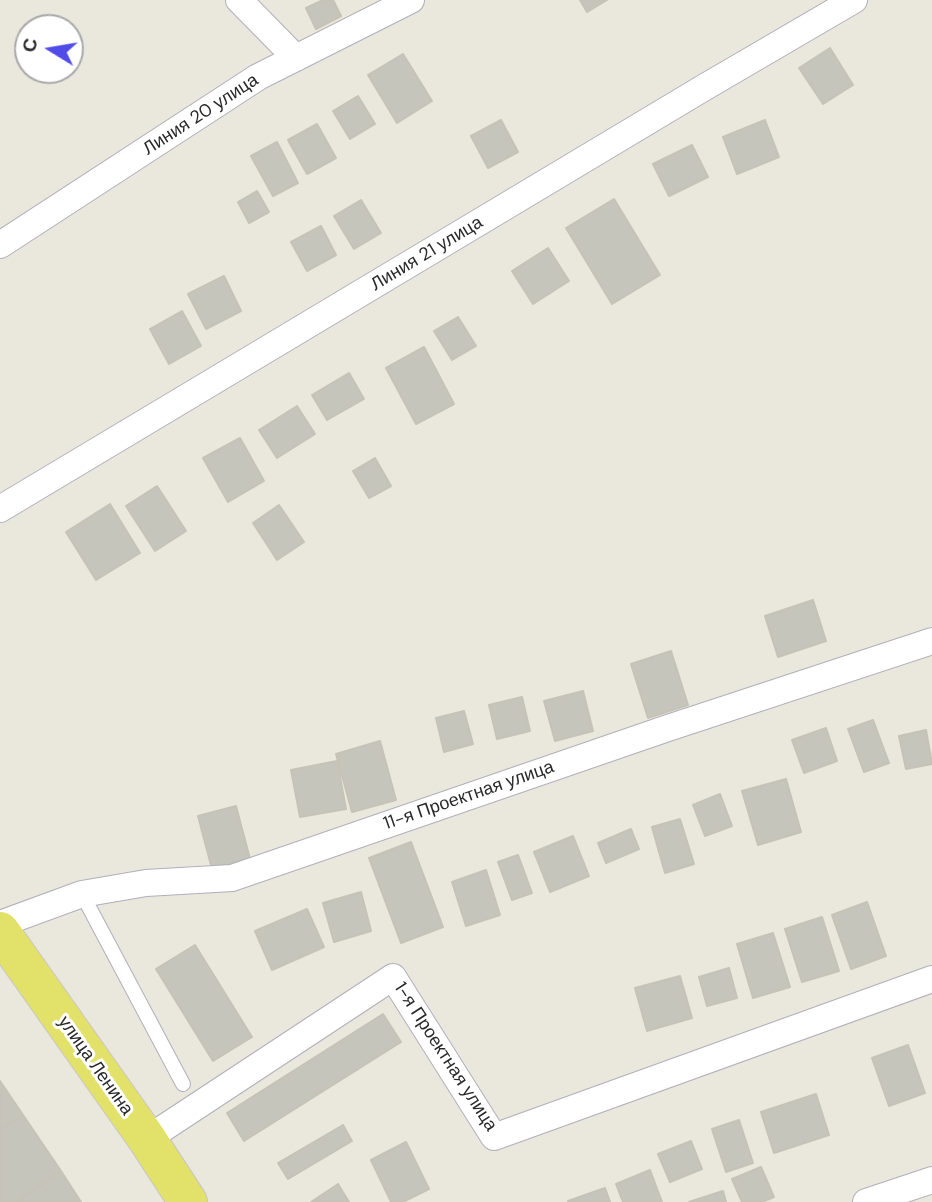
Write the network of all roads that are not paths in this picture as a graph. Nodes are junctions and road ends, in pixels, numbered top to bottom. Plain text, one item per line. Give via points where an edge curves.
1 (239, 0) edge
2 (411, 0) edge
3 (854, 0) edge
4 (296, 58) junction
5 (0, 245) edge
6 (0, 509) edge
7 (932, 641) edge
8 (82, 894) junction
9 (0, 924) edge
10 (0, 931) edge
11 (932, 979) edge
12 (183, 1084) dead end
13 (147, 1139) junction
14 (932, 1180) edge
15 (188, 1202) edge
16 (866, 1202) edge

1 - 4 street
2 - 4 street, Линия 20 улица
3 - 6 street, Линия 21 улица
4 - 5 street, Линия 20 улица via 258,77
7 - 8 street, 11-я Проектная улица via 232,878 146,883
8 - 9 street, 11-я Проектная улица
8 - 12 lane
10 - 13 main road, улица Ленина
11 - 13 street, 1-я Проектная улица via 494,1137 393,977
13 - 15 main road, улица Ленина
14 - 16 street

